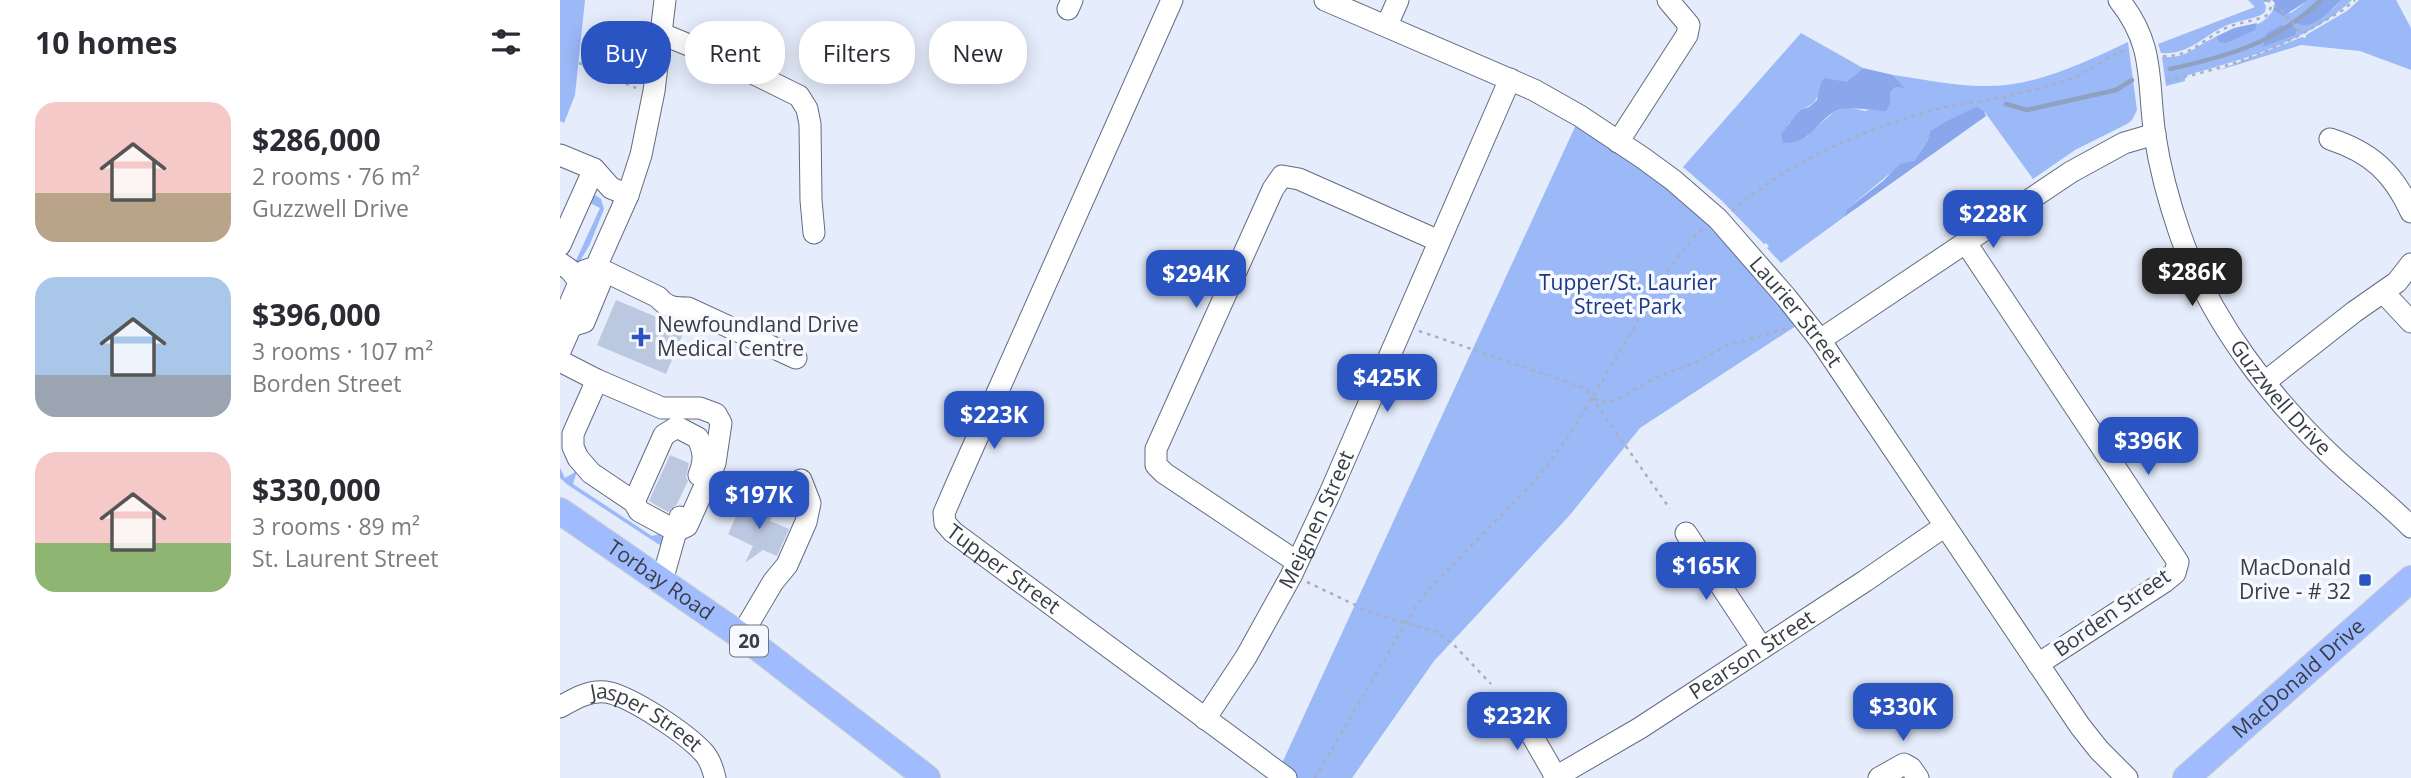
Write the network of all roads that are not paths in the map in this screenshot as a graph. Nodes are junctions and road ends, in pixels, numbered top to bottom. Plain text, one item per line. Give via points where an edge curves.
1 (665, 0) edge
2 (1172, 0) edge
3 (1325, 0) edge
4 (1398, 0) edge
5 (1668, 0) edge
6 (2119, 0) edge
7 (663, 21) edge
8 (1387, 25) junction
9 (671, 38) edge
10 (1510, 79) junction
11 (654, 84) edge
12 (2155, 134) junction
13 (2330, 139) dead end
14 (1618, 142) junction
15 (560, 155) edge
16 (594, 169) junction
17 (628, 195) junction
18 (2411, 212) edge
19 (814, 233) dead end
20 (1439, 241) junction
21 (1966, 243) junction
22 (560, 245) edge
23 (560, 263) edge
24 (2411, 264) edge
25 (596, 267) junction
26 (579, 281) junction
27 (2383, 292) junction
28 (2411, 322) edge
29 (571, 326) junction
30 (1820, 340) junction
31 (560, 351) edge
32 (796, 358) dead end
33 (560, 361) edge
34 (597, 380) junction
35 (2265, 383) junction
36 (801, 480) dead end
37 (634, 502) junction
38 (561, 511) edge
39 (1945, 526) junction
40 (2411, 527) edge
41 (676, 531) junction
42 (1686, 533) dead end
43 (1301, 571) junction
44 (2411, 579) edge
45 (662, 581) junction
46 (741, 636) junction
47 (1762, 648) junction
48 (2038, 664) junction
49 (1515, 706) dead end
50 (560, 707) edge
51 (1205, 719) junction
52 (1555, 777) edge
53 (715, 778) edge
54 (928, 778) edge
55 (1286, 778) edge
56 (1879, 778) edge
57 (1918, 778) edge
58 (2127, 778) edge
59 (2186, 778) edge

1 - 7 street
2 - 51 street, Tupper Street via 944,513 953,532
3 - 8 street, Laurier Street
4 - 8 street
5 - 14 street via 1689,25 1687,35
6 - 12 street, Guzzwell Drive via 2146,49
8 - 10 street, Laurier Street
9 - 19 street via 799,96 810,124
10 - 14 street, Laurier Street
10 - 20 street, Meignen Street
11 - 17 street
12 - 21 street via 2097,157
12 - 35 street, Guzzwell Drive via 2173,212 2197,273
13 - 18 street via 2374,158
14 - 30 street, Laurier Street via 1718,219
15 - 16 street
16 - 17 street via 611,188
16 - 22 street
17 - 25 street
20 - 43 street, Meignen Street
20 - 43 street via 1299,179 1282,176 1156,449 1156,465 1164,473
21 - 30 street
21 - 48 street, Borden Street via 2178,562 2175,573 2164,582
23 - 26 street
24 - 27 street
25 - 26 street via 584,271
25 - 29 street via 603,276 584,322
25 - 32 street via 658,297 664,305 688,308
26 - 29 street via 566,313
27 - 28 street
27 - 35 street
29 - 31 street
30 - 39 street, Laurier Street
33 - 34 street
34 - 37 street via 573,434 573,447 591,472
34 - 41 street via 662,408 700,408 716,414 721,423 715,463 687,526
35 - 40 street, Guzzwell Drive via 2336,459
36 - 46 street via 810,503 806,522 787,565
37 - 41 street via 639,511
37 - 41 street via 664,435 677,427 698,438 704,463
38 - 45 main road, Torbay Road / 20
39 - 47 street, Pearson Street
39 - 48 street, Laurier Street
41 - 45 street
42 - 47 street
43 - 51 street, Meignen Street
44 - 59 main road, MacDonald Drive
45 - 46 main road, Torbay Road / 20
46 - 54 main road, Torbay Road / 20
47 - 52 street, Pearson Street
48 - 58 street, Laurier Street via 2080,726
49 - 52 street
50 - 53 street, Jasper Street via 582,695 604,692 621,696 695,744
51 - 55 street, Tupper Street
56 - 57 street via 1903,764

